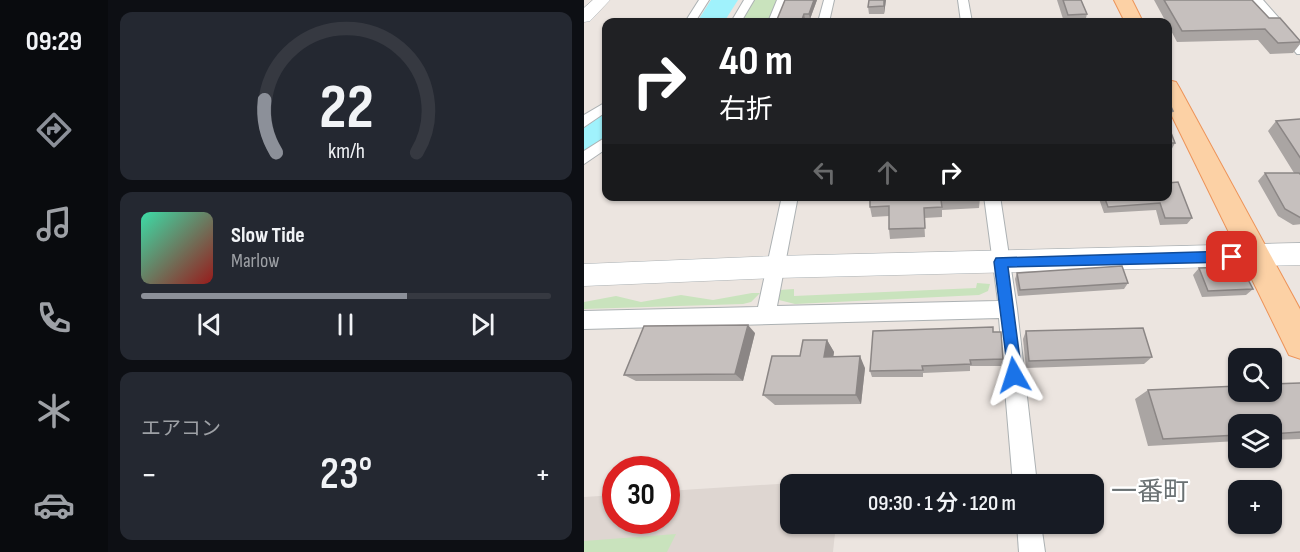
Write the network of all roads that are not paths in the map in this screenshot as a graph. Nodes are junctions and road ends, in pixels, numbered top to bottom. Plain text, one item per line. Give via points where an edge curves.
1 (704, 0) edge
2 (749, 0) edge
3 (782, 0) edge
4 (829, 0) edge
5 (963, 0) edge
6 (1123, 0) edge
7 (1257, 0) edge
8 (693, 18) edge
9 (738, 18) edge
10 (775, 18) edge
11 (825, 18) edge
12 (966, 18) edge
13 (1132, 18) edge
14 (1301, 51) edge
15 (1172, 95) edge
16 (602, 109) edge
17 (584, 122) edge
18 (602, 145) edge
19 (584, 159) edge
20 (789, 201) edge
21 (993, 201) edge
22 (1301, 254) edge
23 (1255, 256) junction
24 (1001, 262) junction
25 (776, 267) junction
26 (584, 275) edge
27 (1008, 309) junction
28 (766, 315) junction
29 (584, 320) edge
30 (1301, 344) edge
31 (1024, 474) edge
32 (1030, 534) edge
33 (1032, 552) edge

1 - 8 street
2 - 9 street
3 - 10 street
4 - 11 street
5 - 12 street
6 - 13 main road
7 - 14 street
15 - 23 main road
16 - 17 street
18 - 19 street
20 - 25 street
21 - 24 street
22 - 23 street
23 - 24 street
23 - 30 main road
24 - 25 street
24 - 27 street
25 - 26 street
25 - 28 street
27 - 28 street
27 - 31 street
28 - 29 street
32 - 33 street

